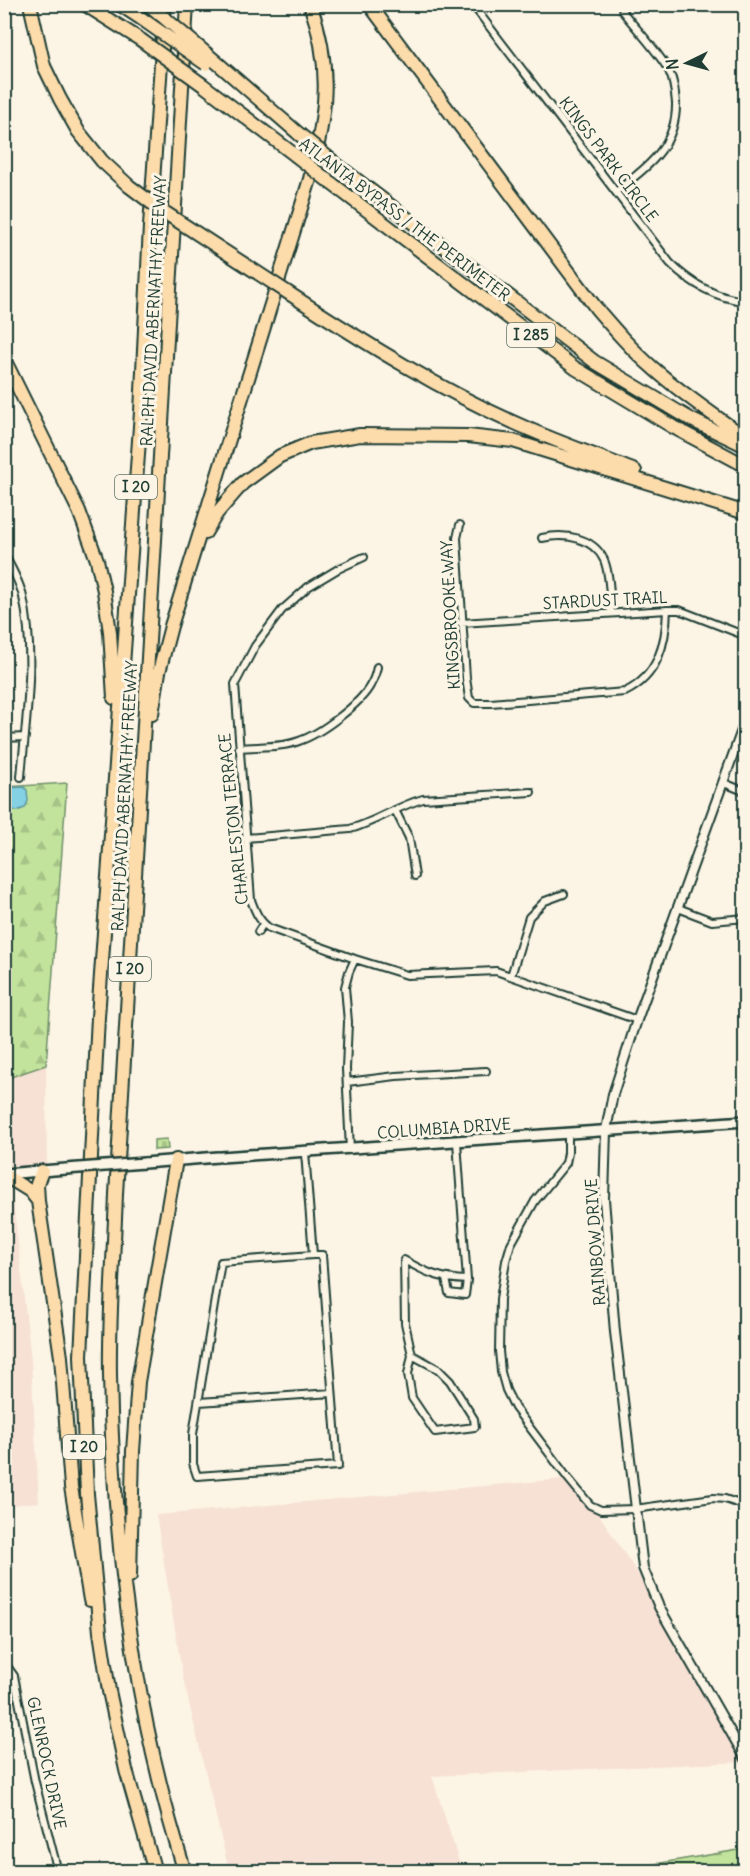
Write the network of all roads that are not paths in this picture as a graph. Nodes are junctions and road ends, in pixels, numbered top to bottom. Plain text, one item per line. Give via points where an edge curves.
1 (30, 4) edge
2 (84, 4) edge
3 (119, 4) edge
4 (148, 4) edge
5 (164, 4) edge
6 (187, 4) edge
7 (310, 4) edge
8 (369, 4) edge
9 (472, 4) edge
10 (621, 4) edge
11 (207, 59) junction
12 (617, 191) junction
13 (746, 301) edge
14 (4, 359) edge
15 (746, 438) edge
16 (746, 446) edge
17 (746, 466) edge
18 (746, 513) edge
19 (460, 525) dead end
20 (542, 538) dead end
21 (4, 554) edge
22 (364, 557) dead end
23 (191, 561) junction
24 (667, 610) junction
25 (611, 612) junction
26 (462, 622) junction
27 (746, 636) edge
28 (377, 667) dead end
29 (746, 719) edge
30 (25, 737) junction
31 (4, 738) edge
32 (117, 747) junction
33 (238, 748) junction
34 (21, 777) dead end
35 (724, 783) junction
36 (531, 792) dead end
37 (746, 792) edge
38 (395, 810) junction
39 (246, 838) junction
40 (415, 876) dead end
41 (135, 888) junction
42 (564, 894) dead end
43 (678, 908) junction
44 (746, 918) edge
45 (263, 924) junction
46 (258, 932) dead end
47 (355, 959) junction
48 (511, 976) junction
49 (637, 1020) junction
50 (486, 1071) dead end
51 (347, 1082) junction
52 (746, 1121) edge
53 (606, 1130) junction
54 (568, 1134) junction
55 (457, 1142) junction
56 (350, 1150) junction
57 (305, 1152) junction
58 (176, 1160) junction
59 (42, 1171) junction
60 (4, 1174) edge
61 (38, 1201) junction
62 (313, 1255) junction
63 (446, 1279) junction
64 (467, 1280) junction
65 (412, 1356) junction
66 (332, 1393) junction
67 (199, 1402) junction
68 (746, 1506) edge
69 (635, 1509) junction
70 (130, 1628) junction
71 (4, 1662) edge
72 (109, 1691) junction
73 (746, 1759) edge
74 (58, 1872) edge
75 (155, 1872) edge
76 (185, 1872) edge

1 - 18 highway, bridge via 45,66 78,131 102,161 161,210 399,363 514,422
2 - 17 highway, ATLANTA BYPASS / THE PERIMETER / I 285, bridge via 203,85 575,368 673,428
3 - 11 highway, bridge
4 - 11 highway, bridge
5 - 32 highway, RALPH DAVID ABERNATHY FREEWAY / I 20
6 - 41 highway, RALPH DAVID ABERNATHY FREEWAY / I 20
7 - 23 highway via 320,32 325,66 326,96 320,138
8 - 15 highway via 617,333 687,397
9 - 12 street, KINGS PARK CIRCLE
10 - 12 street via 670,74 676,105 667,144
11 - 16 highway, ATLANTA BYPASS / THE PERIMETER / I 285, bridge via 336,164 595,362 692,420
12 - 13 street, KINGS PARK CIRCLE via 677,270 714,294
14 - 32 highway via 79,511 97,560 110,632
18 - 23 highway via 513,441 468,436 343,436 310,443 255,473 217,513
19 - 26 street, KINGSBROOKE WAY via 457,538
20 - 25 street via 566,535 595,548 604,561
21 - 30 street via 22,595 27,626 30,660
22 - 33 street, CHARLESTON TERRACE via 308,588 282,610 255,646 235,684
23 - 41 highway via 157,682
24 - 25 street, STARDUST TRAIL
24 - 26 street, KINGSBROOKE WAY via 660,652 640,685 625,692 491,703 474,703 469,698
24 - 27 street, STARDUST TRAIL via 679,610
25 - 26 street, STARDUST TRAIL
28 - 33 street via 371,684 348,711 308,738
29 - 35 street, RAINBOW DRIVE
30 - 31 street
30 - 34 street
32 - 72 highway, RALPH DAVID ABERNATHY FREEWAY / I 20 via 98,1017 81,1356 88,1505
33 - 39 street, CHARLESTON TERRACE
35 - 37 street
35 - 43 street, RAINBOW DRIVE
36 - 38 street via 423,800
38 - 39 street via 350,829
38 - 40 street via 409,838
39 - 45 street, CHARLESTON TERRACE via 251,900
41 - 70 highway, RALPH DAVID ABERNATHY FREEWAY / I 20 via 110,1372 116,1507
42 - 48 street via 544,901 529,917
43 - 44 street via 712,921
43 - 49 street, RAINBOW DRIVE
45 - 46 street
45 - 47 street, CHARLESTON TERRACE
47 - 48 street, CHARLESTON TERRACE via 407,975 496,971
47 - 51 street via 345,987
48 - 49 street, CHARLESTON TERRACE
49 - 53 street, RAINBOW DRIVE via 613,1094
50 - 51 street
51 - 56 street
52 - 53 main road, COLUMBIA DRIVE
53 - 54 main road, COLUMBIA DRIVE
53 - 69 street, RAINBOW DRIVE via 606,1235
54 - 55 main road, COLUMBIA DRIVE
54 - 69 street via 566,1163 535,1201 506,1261 500,1299 501,1372 515,1407 590,1505 601,1510
55 - 56 main road, COLUMBIA DRIVE
55 - 64 street
56 - 57 main road, COLUMBIA DRIVE
57 - 58 main road, COLUMBIA DRIVE
57 - 62 street
58 - 59 main road, COLUMBIA DRIVE, bridge
58 - 70 highway via 138,1382
59 - 60 main road
59 - 61 highway via 37,1184
60 - 61 highway
61 - 72 highway via 61,1357 77,1533
62 - 66 street via 322,1255
62 - 67 street via 221,1262
63 - 64 street
63 - 64 street via 450,1293 465,1295
63 - 65 street via 404,1260 405,1323
65 - 65 street via 408,1374 412,1398 435,1432 476,1427 450,1381 438,1369
66 - 67 street
66 - 67 street via 338,1466 201,1477 192,1464
68 - 69 street via 713,1498
69 - 73 street, RAINBOW DRIVE via 643,1568 650,1587
70 - 76 highway, RALPH DAVID ABERNATHY FREEWAY / I 20 via 151,1743
71 - 74 street, GLENROCK DRIVE via 14,1676
72 - 75 highway, RALPH DAVID ABERNATHY FREEWAY / I 20

